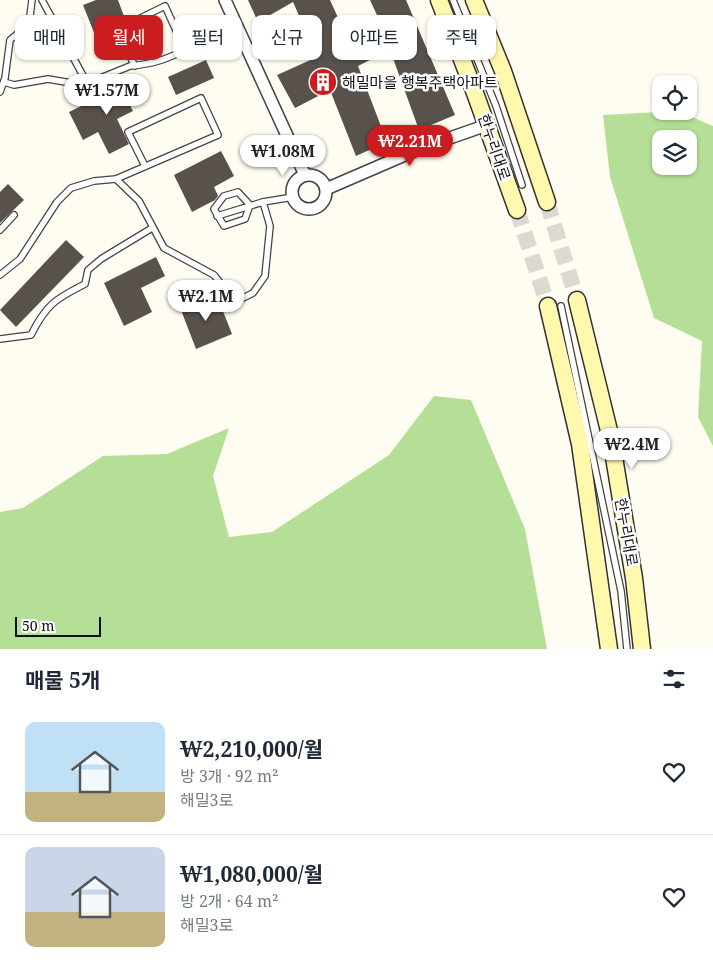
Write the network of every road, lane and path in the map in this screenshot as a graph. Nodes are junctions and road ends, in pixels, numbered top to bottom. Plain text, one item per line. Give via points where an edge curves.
1 (32, 0) edge
2 (42, 0) edge
3 (225, 0) edge
4 (439, 0) edge
5 (454, 0) edge
6 (474, 0) edge
7 (31, 15) edge
8 (50, 15) edge
9 (15, 36) edge
10 (75, 60) edge
11 (135, 66) junction
12 (3, 69) edge
13 (4, 82) junction
14 (87, 83) junction
15 (0, 92) edge
16 (487, 125) junction
17 (145, 166) junction
18 (305, 175) junction
19 (116, 179) junction
20 (522, 186) dead end
21 (326, 190) junction
22 (293, 197) junction
23 (262, 202) junction
24 (548, 202) tunnel mouth
25 (250, 205) junction
26 (517, 210) tunnel mouth
27 (14, 215) dead end
28 (217, 216) junction
29 (152, 228) junction
30 (0, 230) edge
31 (0, 276) edge
32 (576, 300) tunnel mouth
33 (555, 306) joint
34 (0, 339) edge
35 (609, 649) edge
36 (627, 649) edge
37 (642, 649) edge

1 - 7 lane
2 - 8 lane
3 - 18 street
4 - 16 street, 한누리대로
5 - 20 lane via 496,106
6 - 24 street via 503,71
9 - 12 lane via 10,40
10 - 14 lane
11 - 11 lane via 116,30 165,6 185,50 157,63
11 - 14 lane
12 - 13 lane
13 - 14 lane via 14,85 48,79
13 - 15 lane
16 - 21 street via 421,148
16 - 26 street, 한누리대로
17 - 17 lane via 218,135 201,98 128,132
17 - 19 lane
18 - 21 street via 316,176
18 - 22 street via 296,181
19 - 29 lane via 139,201
19 - 31 lane via 71,188 57,202 20,259
21 - 22 street via 323,200 315,207 305,208
22 - 23 lane
23 - 25 lane
23 - 29 lane via 270,226 265,276 253,293 235,302 214,275 164,248
25 - 28 lane
25 - 28 lane via 245,219 224,226
25 - 28 lane via 238,192 224,196 214,210
27 - 30 lane
29 - 34 lane via 94,264 88,270 85,284 62,295 44,310 30,335
32 - 37 street, 한누리대로 via 611,439
33 - 35 street via 580,444
33 - 36 lane via 588,423 621,591

